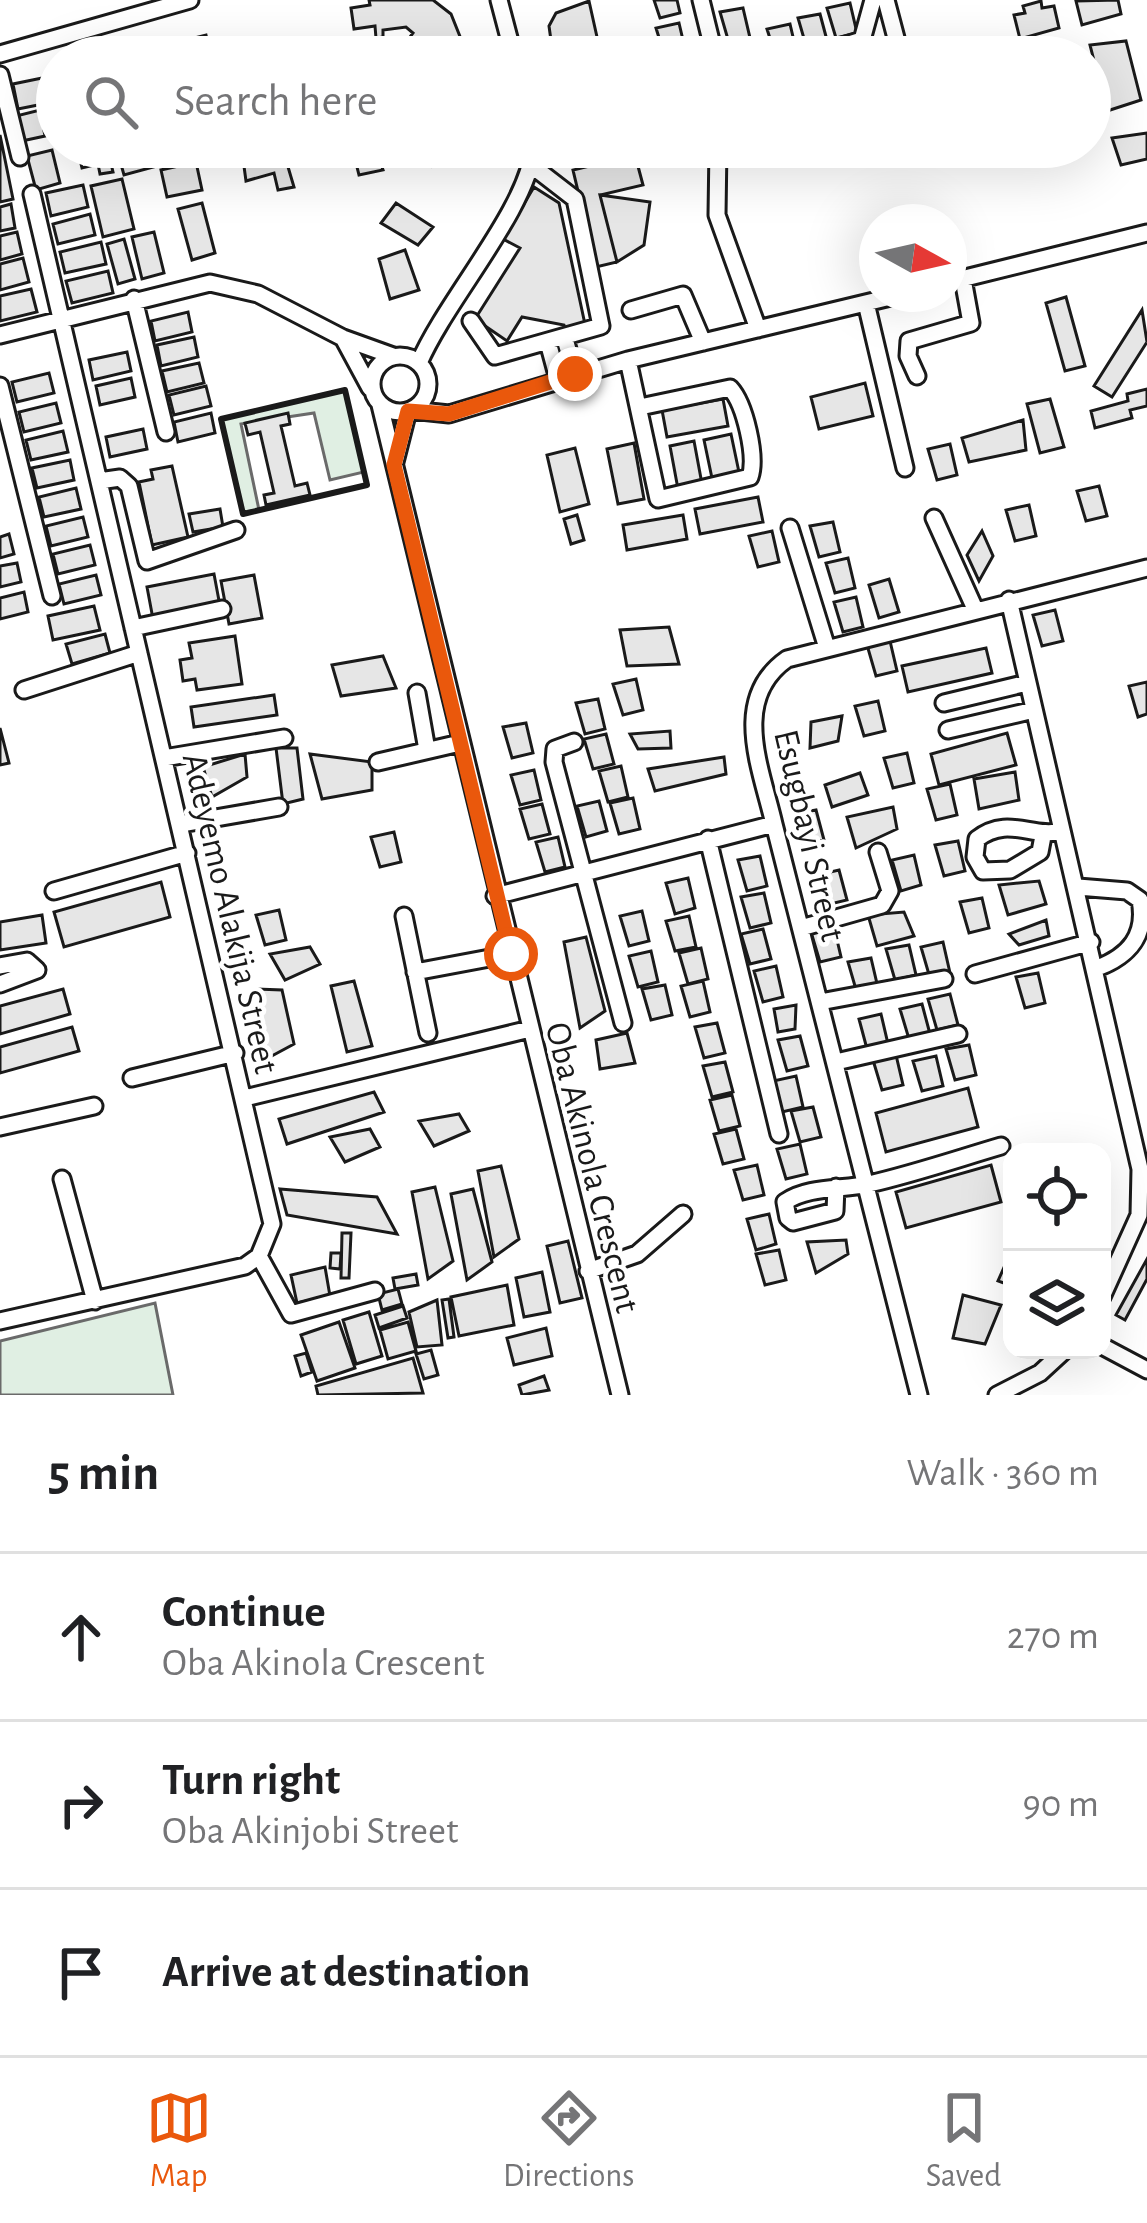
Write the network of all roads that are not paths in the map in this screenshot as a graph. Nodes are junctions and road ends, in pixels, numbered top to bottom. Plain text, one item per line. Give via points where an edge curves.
1 (190, 0) edge
2 (499, 0) edge
3 (701, 0) edge
4 (873, 0) edge
5 (886, 0) edge
6 (63, 36) edge
7 (508, 36) edge
8 (710, 36) edge
9 (863, 36) edge
10 (895, 36) edge
11 (36, 44) edge
12 (0, 54) edge
13 (0, 75) edge
14 (20, 157) dead end
15 (531, 168) edge
16 (545, 168) edge
17 (718, 168) edge
18 (32, 194) dead end
19 (1147, 233) edge
20 (967, 278) edge
21 (134, 299) junction
22 (859, 305) edge
23 (632, 310) dead end
24 (868, 312) edge
25 (967, 312) edge
26 (63, 320) junction
27 (471, 321) dead end
28 (758, 329) junction
29 (430, 333) junction
30 (0, 335) edge
31 (343, 338) junction
32 (556, 341) junction
33 (703, 342) junction
34 (396, 356) junction
35 (628, 360) junction
36 (419, 363) junction
37 (575, 374) junction
38 (917, 376) dead end
39 (557, 380) junction
40 (0, 386) edge
41 (428, 387) junction
42 (376, 399) junction
43 (640, 407) junction
44 (464, 408) junction
45 (410, 411) junction
46 (166, 432) dead end
47 (394, 465) junction
48 (904, 468) dead end
49 (99, 481) junction
50 (934, 518) dead end
51 (790, 527) dead end
52 (236, 530) dead end
53 (1147, 568) edge
54 (52, 596) dead end
55 (1009, 600) junction
56 (222, 609) dead end
57 (975, 609) junction
58 (134, 628) junction
59 (827, 648) junction
60 (139, 653) junction
61 (1028, 683) junction
62 (23, 690) dead end
63 (417, 693) dead end
64 (944, 703) dead end
65 (1034, 710) junction
66 (948, 730) dead end
67 (284, 738) dead end
68 (460, 742) junction
69 (574, 742) dead end
70 (427, 751) junction
71 (164, 758) junction
72 (378, 762) dead end
73 (279, 807) dead end
74 (182, 824) junction
75 (774, 824) junction
76 (1062, 831) junction
77 (1043, 836) dead end
78 (708, 839) junction
79 (878, 852) dead end
80 (187, 853) junction
81 (585, 872) junction
82 (1078, 887) junction
83 (54, 891) dead end
84 (495, 896) junction
85 (404, 916) dead end
86 (801, 928) junction
87 (1091, 942) junction
88 (1141, 945) edge
89 (511, 954) junction
90 (0, 965) edge
91 (1097, 968) junction
92 (415, 972) junction
93 (974, 974) dead end
94 (944, 979) dead end
95 (0, 984) edge
96 (820, 1002) junction
97 (623, 1022) dead end
98 (530, 1029) junction
99 (428, 1033) dead end
100 (958, 1034) dead end
101 (235, 1053) junction
102 (836, 1061) junction
103 (132, 1078) dead end
104 (245, 1098) junction
105 (94, 1106) dead end
106 (0, 1127) edge
107 (779, 1134) dead end
108 (1001, 1146) dead end
109 (62, 1179) dead end
110 (862, 1185) junction
111 (836, 1187) dead end
112 (683, 1214) dead end
113 (259, 1256) junction
114 (1111, 1264) edge
115 (588, 1271) junction
116 (374, 1292) dead end
117 (95, 1301) junction
118 (1, 1318) edge
119 (1111, 1351) edge
120 (1055, 1359) edge
121 (1147, 1370) edge
122 (620, 1394) edge
123 (919, 1395) edge
124 (997, 1395) edge

1 - 6 street
2 - 7 street
3 - 8 street
4 - 9 street
5 - 10 street
11 - 12 street
13 - 14 street
15 - 29 street
16 - 32 street via 575,199 603,321
17 - 28 street via 717,215
18 - 26 street, Adeyemo Alakija Street
19 - 20 street
21 - 26 street
21 - 31 street via 194,284 230,285
21 - 46 street
22 - 28 street
23 - 33 street via 683,295
24 - 48 street
25 - 38 street via 971,323 909,341
26 - 30 street
26 - 49 street, Adeyemo Alakija Street
27 - 32 street via 495,356
28 - 33 street
29 - 34 street
29 - 36 street
31 - 34 street
31 - 42 street, Oba Akinola Crescent
32 - 37 street
32 - 39 street
33 - 35 street
34 - 36 street
34 - 42 street via 377,367
35 - 37 street
35 - 43 street
36 - 41 street
37 - 39 street
39 - 44 street
40 - 54 street
41 - 44 street via 445,404
41 - 45 street
42 - 45 street via 392,412
42 - 47 street, Oba Akinola Crescent
43 - 43 street via 658,499 750,478 730,388
44 - 45 street
45 - 47 street, Oba Akinola Crescent
47 - 68 street, Oba Akinola Crescent
49 - 52 street via 121,478 129,486 147,561
49 - 58 street, Adeyemo Alakija Street
50 - 57 street
51 - 59 street
53 - 55 street, Esugbayi Street
55 - 57 street, Esugbayi Street
55 - 61 street
56 - 58 street
57 - 59 street, Esugbayi Street
58 - 60 street, Adeyemo Alakija Street
59 - 75 street, Esugbayi Street via 787,659 754,698
60 - 62 street
60 - 71 street, Adeyemo Alakija Street
61 - 64 street
61 - 65 street
63 - 70 street
65 - 66 street
65 - 76 street
67 - 71 street
68 - 70 street
68 - 84 street, Oba Akinola Crescent
69 - 81 street via 555,749 554,762
70 - 72 street
71 - 74 street, Adeyemo Alakija Street
73 - 74 street
74 - 80 street, Adeyemo Alakija Street
75 - 78 street
75 - 86 street, Esugbayi Street
76 - 77 street
76 - 82 street
78 - 81 street
78 - 107 street
79 - 86 street via 890,891 882,904
80 - 83 street
80 - 101 street, Adeyemo Alakija Street
81 - 84 street
81 - 97 street
82 - 87 street
82 - 88 street via 1135,894
84 - 89 street, Oba Akinola Crescent
85 - 92 street
86 - 96 street, Esugbayi Street
87 - 91 street
87 - 93 street
88 - 91 street
89 - 92 street
89 - 98 street, Oba Akinola Crescent
90 - 95 street via 27,961 37,970
91 - 114 street via 1141,1181 1139,1215
92 - 99 street
94 - 96 street
96 - 102 street, Esugbayi Street
98 - 104 street
98 - 115 street, Oba Akinola Crescent
100 - 102 street
101 - 103 street
101 - 104 street, Adeyemo Alakija Street
102 - 110 street, Esugbayi Street
104 - 113 street, Adeyemo Alakija Street via 271,1206
105 - 106 street
108 - 110 street
109 - 117 street
110 - 111 street
110 - 123 street, Esugbayi Street
112 - 115 street via 637,1254
113 - 116 street via 291,1314
113 - 117 street via 245,1267
115 - 122 street, Oba Akinola Crescent
117 - 118 street
119 - 121 street
120 - 124 street

